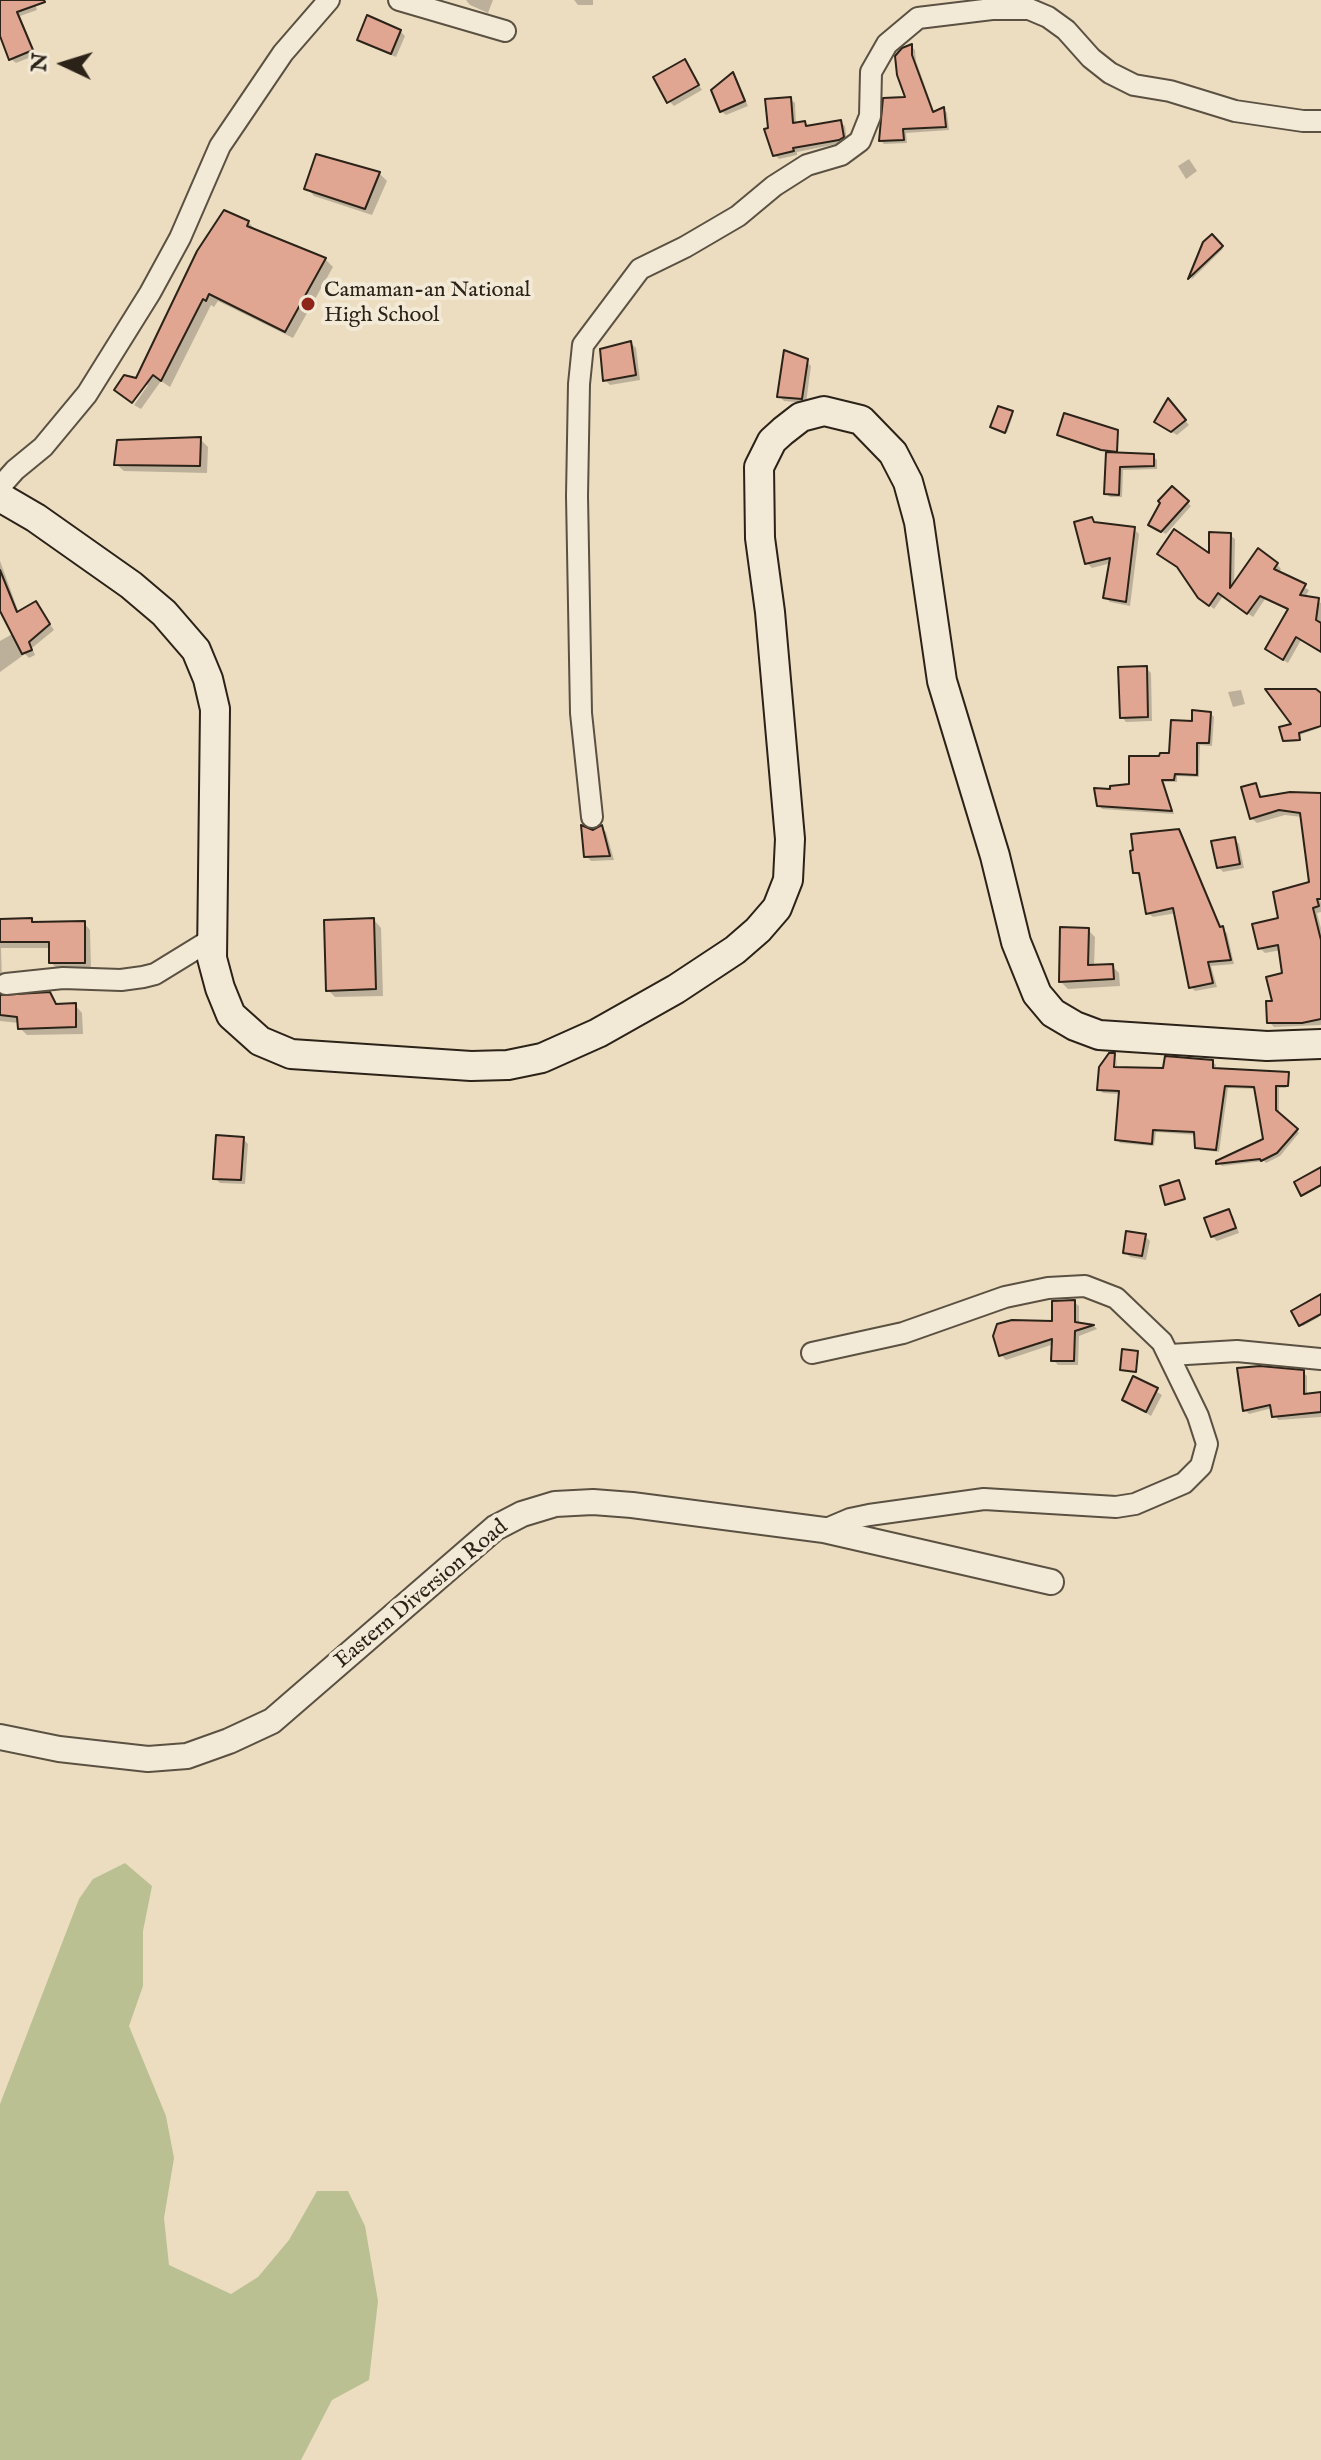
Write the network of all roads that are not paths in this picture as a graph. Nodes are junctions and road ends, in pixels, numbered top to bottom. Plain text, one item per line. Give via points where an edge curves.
1 (329, 0) edge
2 (399, 0) edge
3 (505, 31) dead end
4 (1321, 121) edge
5 (0, 487) edge
6 (0, 497) edge
7 (592, 817) dead end
8 (212, 939) junction
9 (6, 984) dead end
10 (1321, 1044) edge
11 (812, 1353) dead end
12 (1170, 1355) junction
13 (1321, 1359) edge
14 (824, 1530) junction
15 (1051, 1582) dead end
16 (0, 1737) edge

1 - 5 street via 283,53 220,146 173,252 87,394 43,447
2 - 3 street
4 - 7 street via 1235,111 1134,85 1091,58 1066,30 1029,9 918,18 887,44 871,72 870,116 860,141 841,155 807,165 738,216 640,269 583,345 579,384 581,713
6 - 8 main road via 131,585 196,650 215,709
8 - 9 street via 143,977
8 - 10 main road via 212,958 231,1015 260,1041 291,1054 471,1066 542,1058 598,1033 676,989 746,940 777,908 788,880 790,839 760,538 759,467 783,431 801,417 824,411 861,420 893,453 908,482 919,522 942,681 1016,942 1037,994 1053,1013 1099,1035 1267,1046
11 - 12 street via 903,1333 1005,1297 1085,1286 1116,1298
12 - 13 street via 1237,1351
12 - 14 street via 1207,1444 1201,1466 1184,1483 1116,1507 984,1499 850,1519
14 - 15 street, Eastern Diversion Road
14 - 16 street, Eastern Diversion Road via 632,1505 555,1504 495,1528 272,1721 229,1741 187,1756 148,1759

